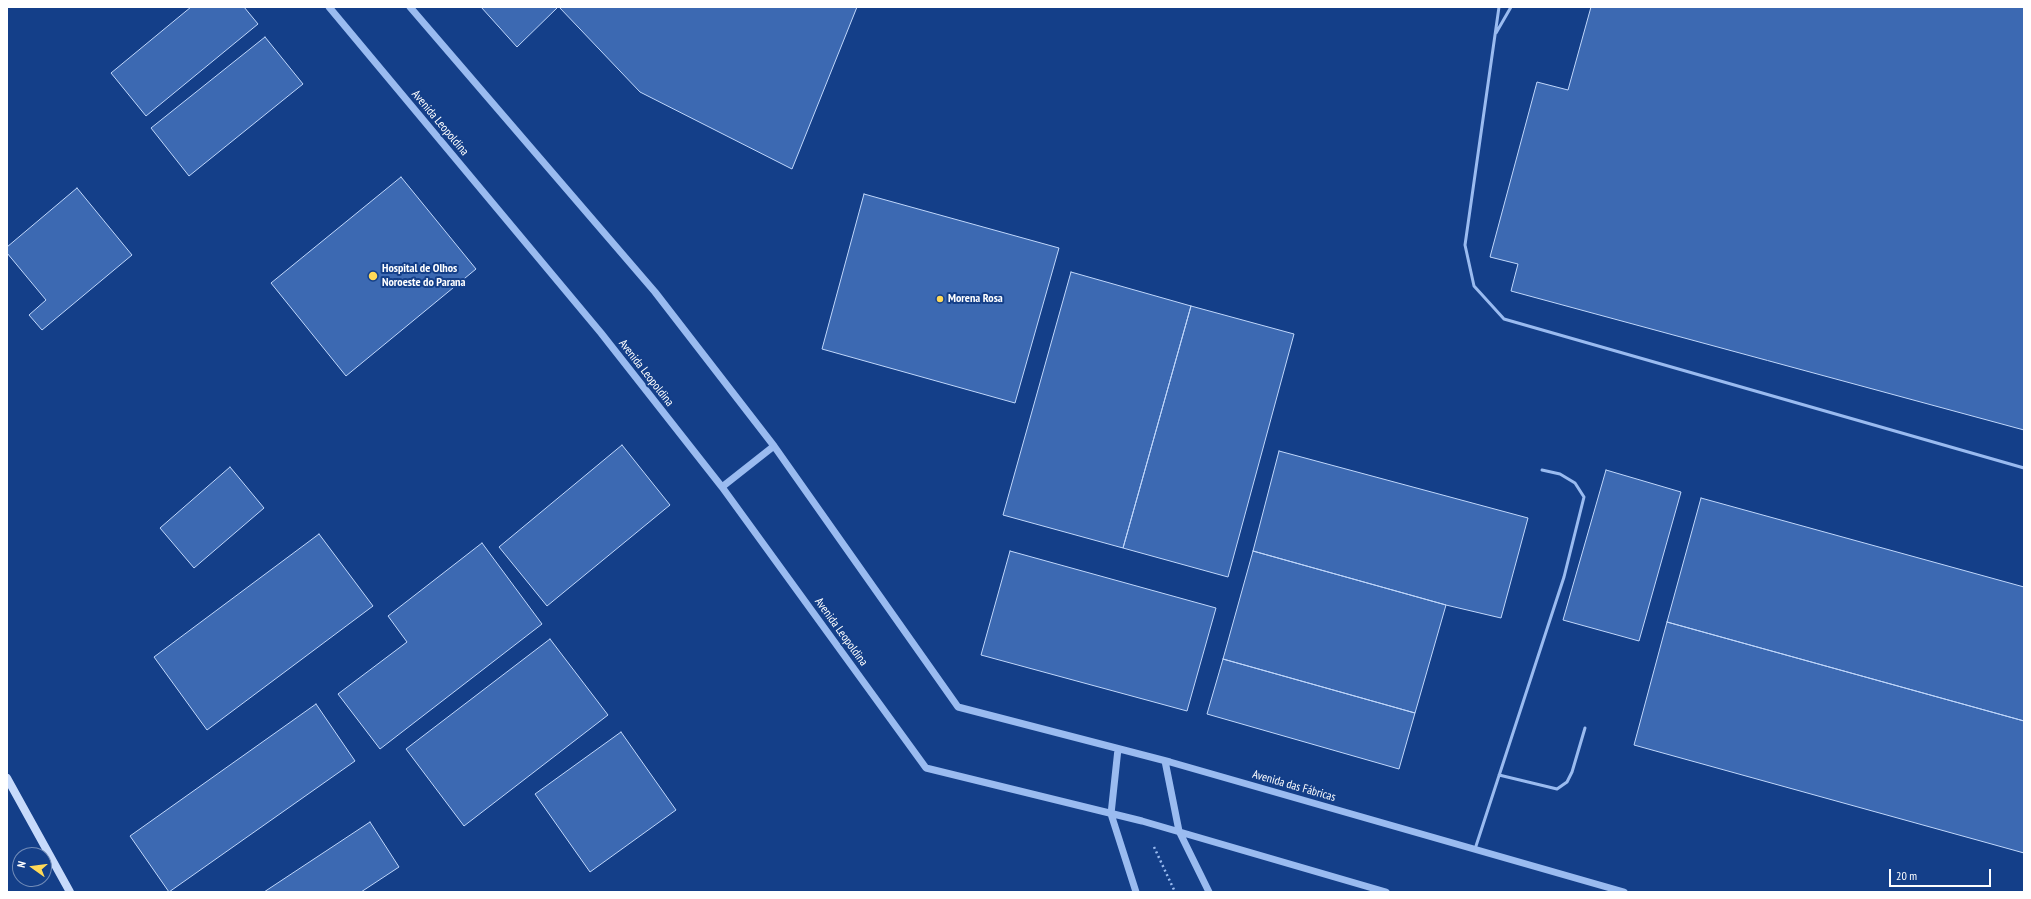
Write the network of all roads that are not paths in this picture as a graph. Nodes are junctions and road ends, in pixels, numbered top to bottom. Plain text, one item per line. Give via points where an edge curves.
1 (329, 7) edge
2 (410, 7) edge
3 (1499, 7) edge
4 (1511, 7) edge
5 (1495, 34) junction
6 (774, 446) junction
7 (2024, 468) edge
8 (1542, 470) dead end
9 (722, 487) junction
10 (1585, 728) dead end
11 (1118, 749) junction
12 (1165, 761) junction
13 (1499, 775) junction
14 (7, 778) edge
15 (1111, 814) junction
16 (1180, 831) junction
17 (1475, 849) junction
18 (70, 892) edge
19 (1136, 892) edge
20 (1209, 892) edge
21 (1386, 892) edge
22 (1624, 892) edge

1 - 9 street, Avenida Leopoldina via 601,333
2 - 6 street via 655,292
3 - 5 lane
4 - 5 lane
5 - 7 lane via 1465,245 1474,286 1504,318
6 - 9 street
6 - 11 street, Avenida das Fábricas via 958,707
8 - 13 lane via 1560,474 1576,483 1584,496 1564,577
9 - 15 street, Avenida Leopoldina via 926,768
10 - 13 lane via 1572,772 1567,782 1557,789
11 - 12 street, Avenida das Fábricas
11 - 15 street
12 - 16 street
12 - 17 street, Avenida das Fábricas
13 - 17 lane
14 - 18 main road
15 - 16 street
15 - 19 street
16 - 20 street
16 - 21 street
17 - 22 street, Avenida das Fábricas

